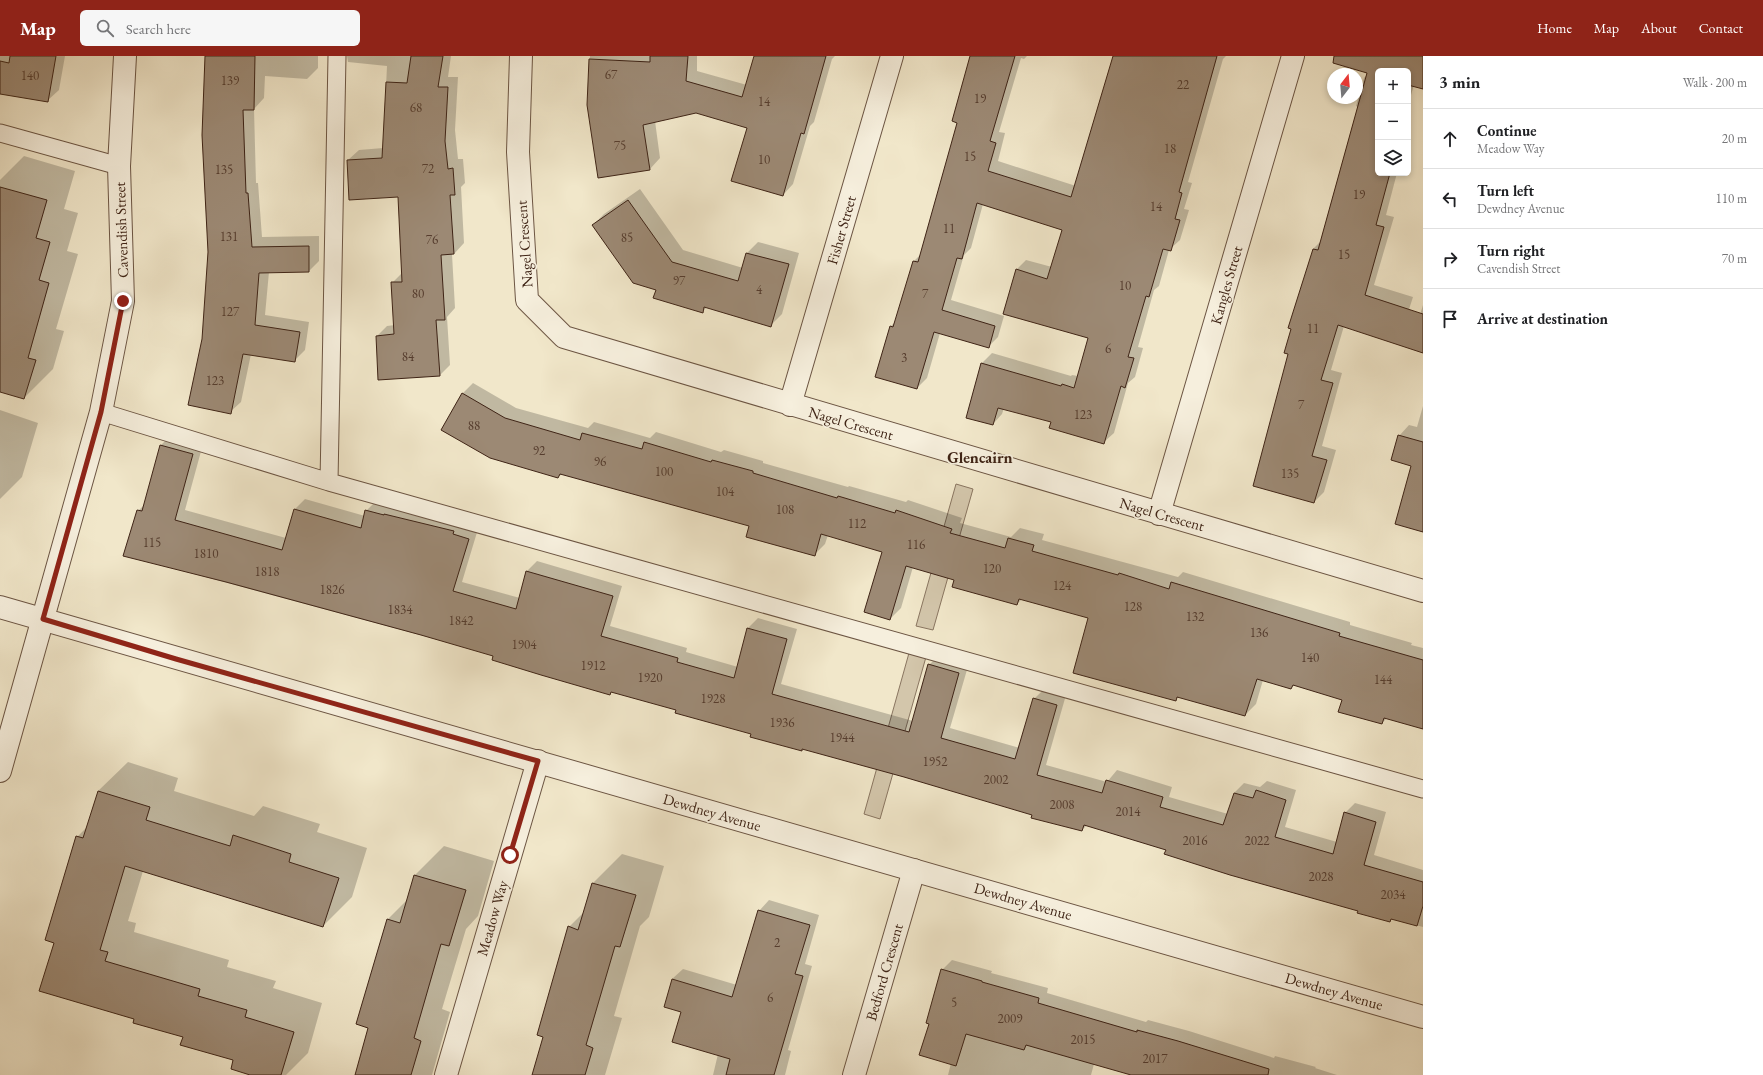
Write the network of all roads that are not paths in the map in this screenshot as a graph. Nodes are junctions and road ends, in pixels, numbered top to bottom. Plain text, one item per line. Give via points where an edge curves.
1 (125, 56) edge
2 (337, 56) edge
3 (521, 56) edge
4 (892, 56) edge
5 (1293, 56) edge
6 (0, 133) edge
7 (119, 166) junction
8 (790, 405) junction
9 (101, 412) junction
10 (329, 482) junction
11 (1160, 514) junction
12 (1423, 591) edge
13 (0, 607) edge
14 (43, 619) junction
15 (538, 761) junction
16 (0, 771) edge
17 (1423, 789) edge
18 (914, 870) junction
19 (1423, 1017) edge
20 (446, 1075) edge
21 (854, 1075) edge

1 - 7 street, Cavendish Street
2 - 10 lane
3 - 8 street, Nagel Crescent via 518,152 527,300 564,338
4 - 8 street, Fisher Street
5 - 11 street, Kangles Street
6 - 7 lane
7 - 9 street, Cavendish Street via 123,301
8 - 11 street, Nagel Crescent
9 - 10 lane
9 - 14 street, Cavendish Street
10 - 17 lane
11 - 12 street, Nagel Crescent
13 - 14 street, Dewdney Avenue
14 - 15 street, Dewdney Avenue
14 - 16 street, Cavendish Street
15 - 18 street, Dewdney Avenue
15 - 20 street, Meadow Way
18 - 19 street, Dewdney Avenue
18 - 21 street, Bedford Crescent

